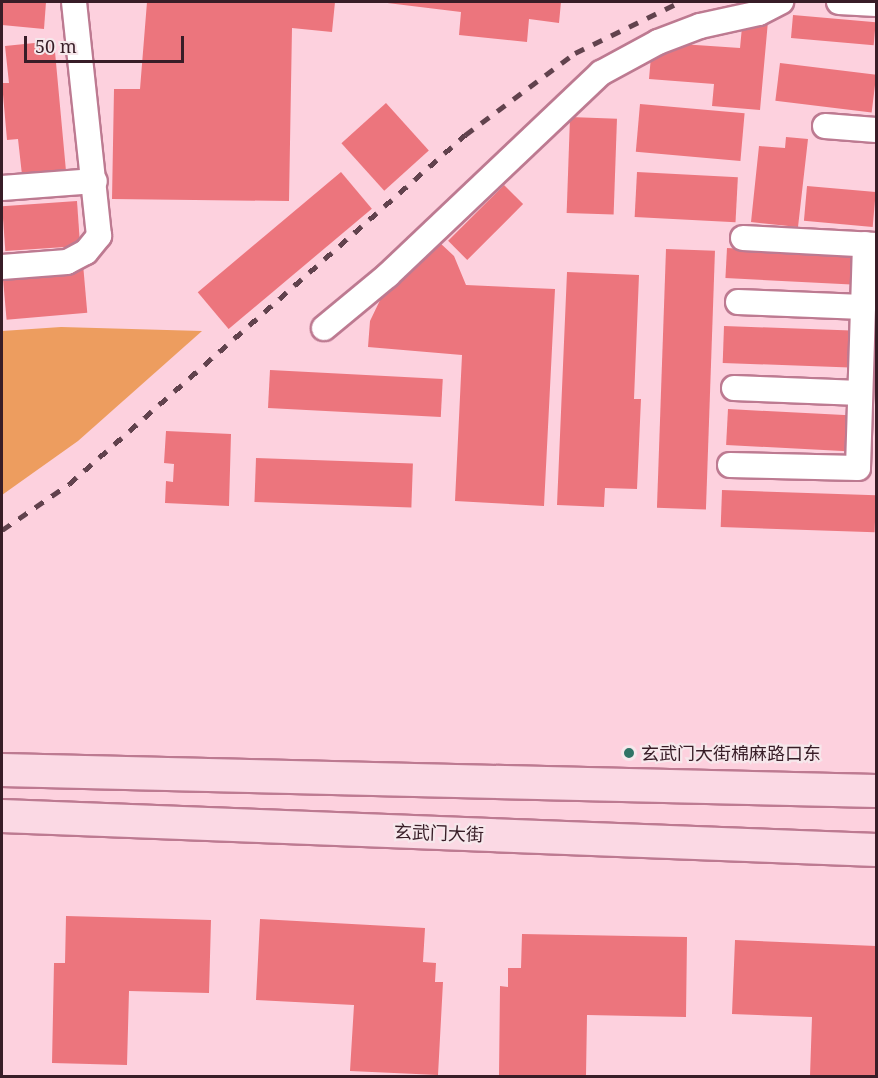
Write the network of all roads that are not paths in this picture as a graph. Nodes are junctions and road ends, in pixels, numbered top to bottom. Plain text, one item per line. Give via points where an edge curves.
1 (74, 2) edge
2 (781, 2) edge
3 (839, 2) edge
4 (876, 4) edge
5 (825, 126) dead end
6 (876, 130) edge
7 (95, 181) junction
8 (2, 188) edge
9 (743, 238) dead end
10 (871, 244) edge
11 (2, 267) edge
12 (738, 302) dead end
13 (863, 307) junction
14 (324, 328) dead end
15 (734, 388) dead end
16 (860, 393) junction
17 (730, 465) dead end
18 (2, 770) edge
19 (876, 790) edge
20 (2, 816) edge
21 (876, 850) edge

1 - 7 street
2 - 14 street via 759,13 700,26 658,42 601,73 388,275
3 - 4 street
5 - 6 street
7 - 8 street
7 - 11 street via 99,236 86,252 67,262
9 - 10 street
10 - 13 street
12 - 13 street
13 - 16 street
15 - 16 street
16 - 17 street via 858,468
18 - 19 main road
20 - 21 main road, 玄武门大街

